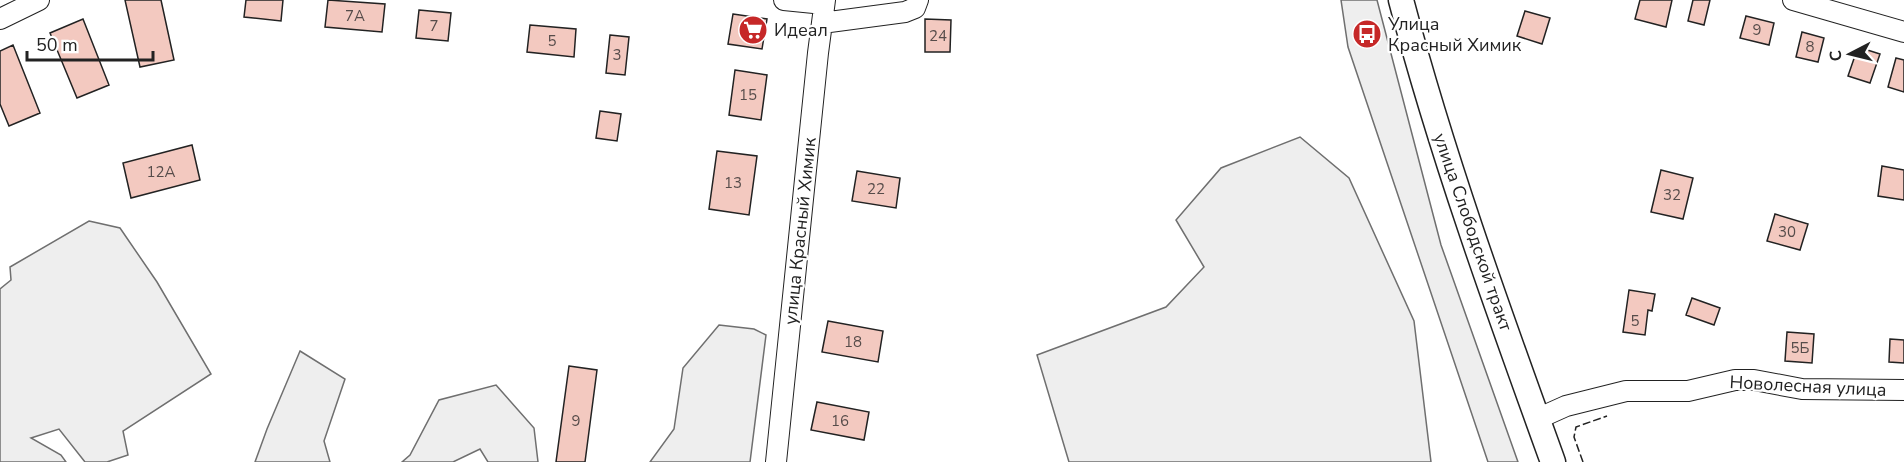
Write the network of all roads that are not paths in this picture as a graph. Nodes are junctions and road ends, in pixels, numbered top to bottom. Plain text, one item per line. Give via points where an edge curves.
1 (39, 0) edge
2 (784, 0) edge
3 (1401, 0) edge
4 (1793, 0) edge
5 (918, 1) edge
6 (824, 9) edge
7 (0, 19) edge
8 (1904, 32) edge
9 (1904, 390) edge
10 (1537, 419) junction
11 (776, 462) edge
12 (1553, 462) edge

1 - 7 street
2 - 6 street
3 - 10 main road, улица Слободской тракт via 1421,75
4 - 8 street
5 - 6 street via 915,8 905,12
6 - 11 street, улица Красный Химик
9 - 10 street, Новолесная улица via 1803,389 1735,380 1688,391 1626,392 1566,406
10 - 12 main road, улица Слободской тракт

